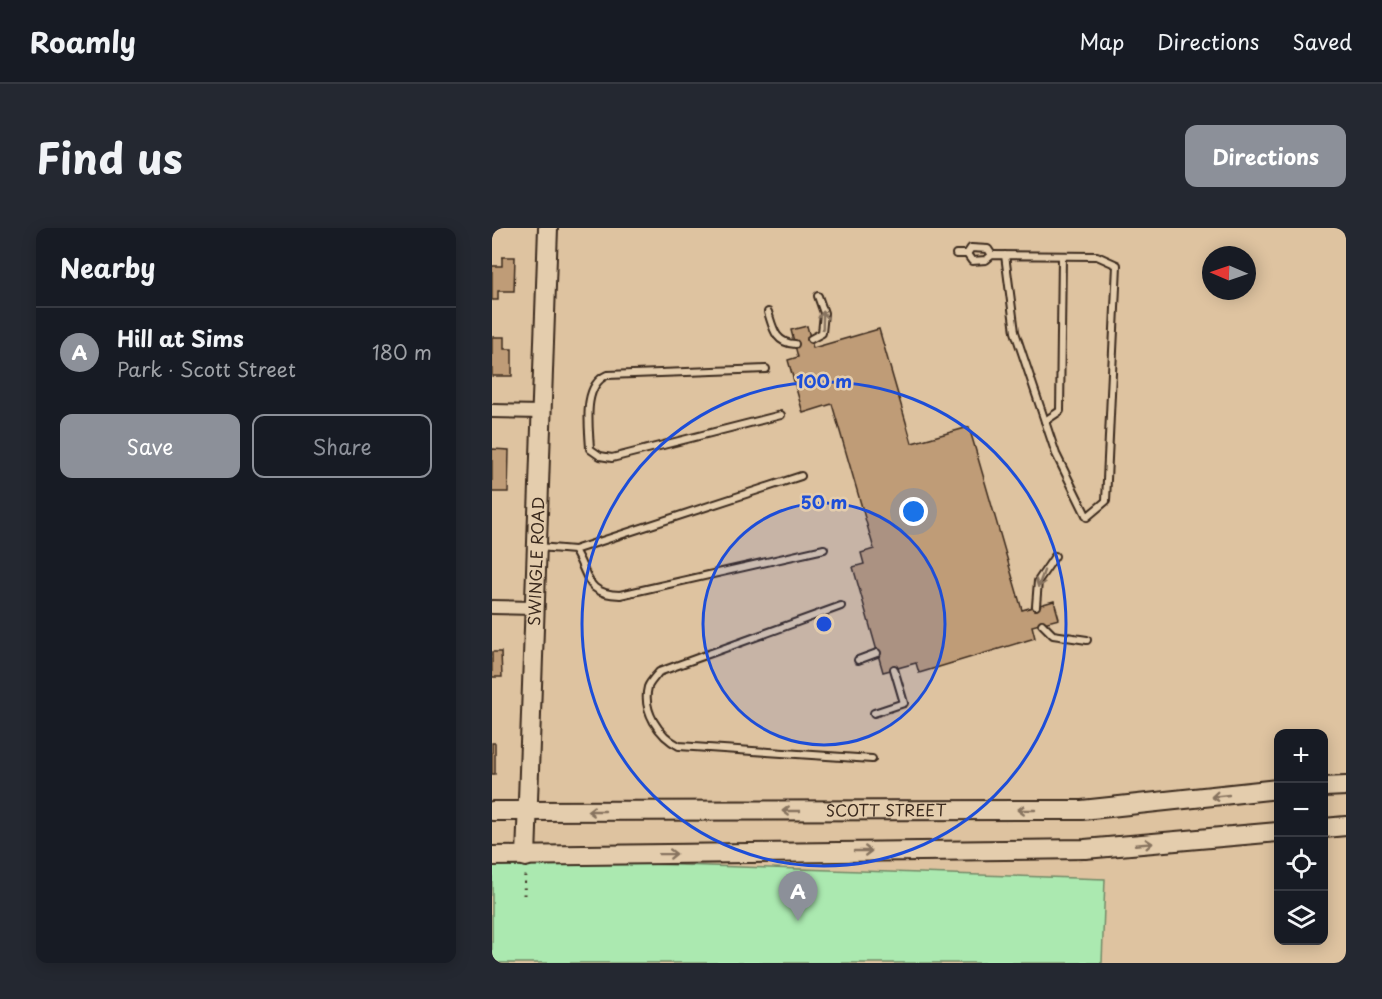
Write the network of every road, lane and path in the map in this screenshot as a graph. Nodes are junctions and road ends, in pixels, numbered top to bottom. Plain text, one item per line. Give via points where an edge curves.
1 (548, 228) edge
2 (956, 254) dead end
3 (966, 254) junction
4 (992, 255) junction
5 (1005, 255) junction
6 (1062, 256) junction
7 (818, 296) dead end
8 (768, 312) dead end
9 (811, 339) dead end
10 (795, 344) dead end
11 (766, 369) dead end
12 (492, 411) edge
13 (542, 412) junction
14 (781, 415) dead end
15 (1045, 421) junction
16 (801, 476) dead end
17 (536, 547) junction
18 (824, 549) dead end
19 (574, 550) junction
20 (1055, 556) dead end
21 (842, 606) dead end
22 (1036, 606) dead end
23 (492, 607) edge
24 (533, 608) junction
25 (1042, 624) dead end
26 (1087, 640) dead end
27 (878, 653) dead end
28 (858, 660) dead end
29 (894, 669) dead end
30 (874, 713) dead end
31 (872, 759) dead end
32 (1346, 786) edge
33 (1328, 787) edge
34 (1274, 789) edge
35 (492, 811) edge
36 (528, 811) junction
37 (1346, 826) edge
38 (1328, 828) edge
39 (1274, 832) edge
40 (492, 856) edge
41 (526, 856) junction
42 (524, 895) dead end

1 - 13 main road, SWINGLE ROAD
2 - 3 lane
3 - 4 lane via 972,261 986,260
3 - 4 lane via 971,248 980,248 988,249
4 - 5 lane
5 - 6 lane
5 - 15 lane via 1015,332
6 - 15 lane via 1060,411
6 - 15 lane via 1097,256 1117,265 1106,501 1087,517 1056,454
9 -> 7 lane via 822,333 825,323
8 - 10 lane via 775,334 786,344
11 - 14 lane via 600,378 592,388 590,449 612,458
12 - 13 street
13 - 17 main road, SWINGLE ROAD
16 - 19 lane
17 - 19 lane
17 - 24 main road, SWINGLE ROAD
18 - 19 lane via 620,595 599,593 592,587
20 -> 22 lane via 1038,581
21 - 31 lane via 659,672 648,685 647,702 665,739 679,746
23 - 24 street
24 - 36 main road, SWINGLE ROAD
25 - 26 lane via 1053,634
27 - 28 lane
29 - 30 lane via 904,703
32 - 33 main road
34 -> 36 main road, SCOTT STREET via 1082,810
35 - 36 main road, SCOTT STREET
36 - 41 main road, SWINGLE ROAD
37 - 38 main road
41 -> 39 main road via 1085,849
40 - 41 main road
41 - 42 path

